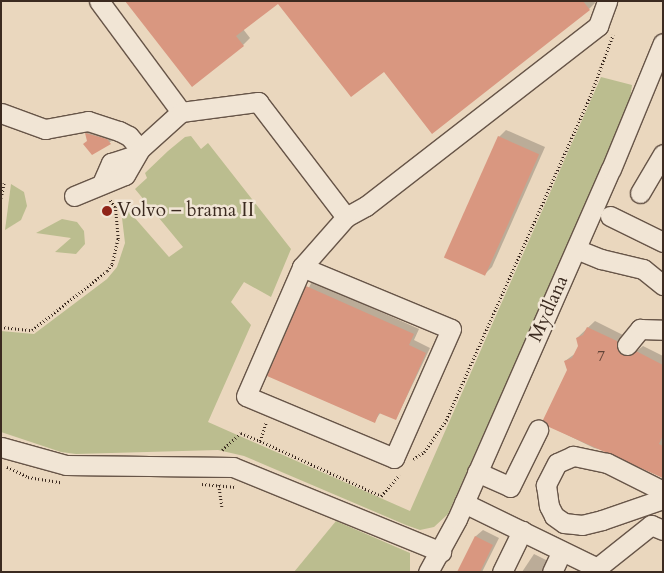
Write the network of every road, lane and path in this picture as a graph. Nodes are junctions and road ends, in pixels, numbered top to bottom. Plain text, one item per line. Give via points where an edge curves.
1 (99, 1) edge
2 (608, 1) edge
3 (615, 29) dead end
4 (663, 42) edge
5 (656, 84) edge
6 (182, 112) junction
7 (1, 113) edge
8 (137, 152) junction
9 (663, 154) edge
10 (4, 183) dead end
11 (106, 190) junction
12 (640, 193) dead end
13 (74, 196) dead end
14 (1, 198) edge
15 (610, 216) dead end
16 (346, 217) junction
17 (663, 242) edge
18 (576, 249) junction
19 (302, 267) junction
20 (663, 285) edge
21 (1, 327) edge
22 (663, 330) edge
23 (627, 345) dead end
24 (271, 407) junction
25 (538, 430) dead end
26 (260, 441) junction
27 (1, 447) edge
28 (222, 448) dead end
29 (407, 465) dead end
30 (477, 472) junction
31 (401, 473) dead end
32 (663, 490) edge
33 (663, 499) edge
34 (464, 503) junction
35 (663, 530) edge
36 (522, 531) junction
37 (562, 551) junction
38 (441, 552) junction
39 (599, 570) edge
40 (428, 572) edge
41 (502, 572) edge
42 (552, 572) edge

1 - 6 street
2 - 16 street via 598,26 366,206
3 - 29 path via 591,94 446,420 424,452
4 - 5 street, Mydlana
5 - 18 street, Mydlana
6 - 8 street
6 - 16 street via 258,102
7 - 8 street via 45,129 88,121 124,133
8 - 11 street via 124,175
9 - 12 street
10 - 14 path
11 - 13 street
11 - 21 path via 115,208 118,239 107,271 32,330
15 - 17 street
16 - 19 street
18 - 20 street via 643,270
18 - 30 street, Mydlana
19 - 24 street via 246,396
19 - 24 street via 451,329 394,458
22 - 23 street via 640,329
24 - 26 path
25 - 30 street via 510,487
26 - 28 path via 241,433
26 - 31 path via 381,496
27 - 38 street via 66,465 233,467
30 - 34 street, Mydlana
32 - 33 street via 608,463 573,456 557,463 546,486 549,506 554,516 564,524 582,525 602,520
34 - 36 street
34 - 38 street, Mydlana
35 - 39 street via 652,525
36 - 37 street
36 - 41 street
37 - 39 street
37 - 42 street
38 - 40 street, Mydlana

